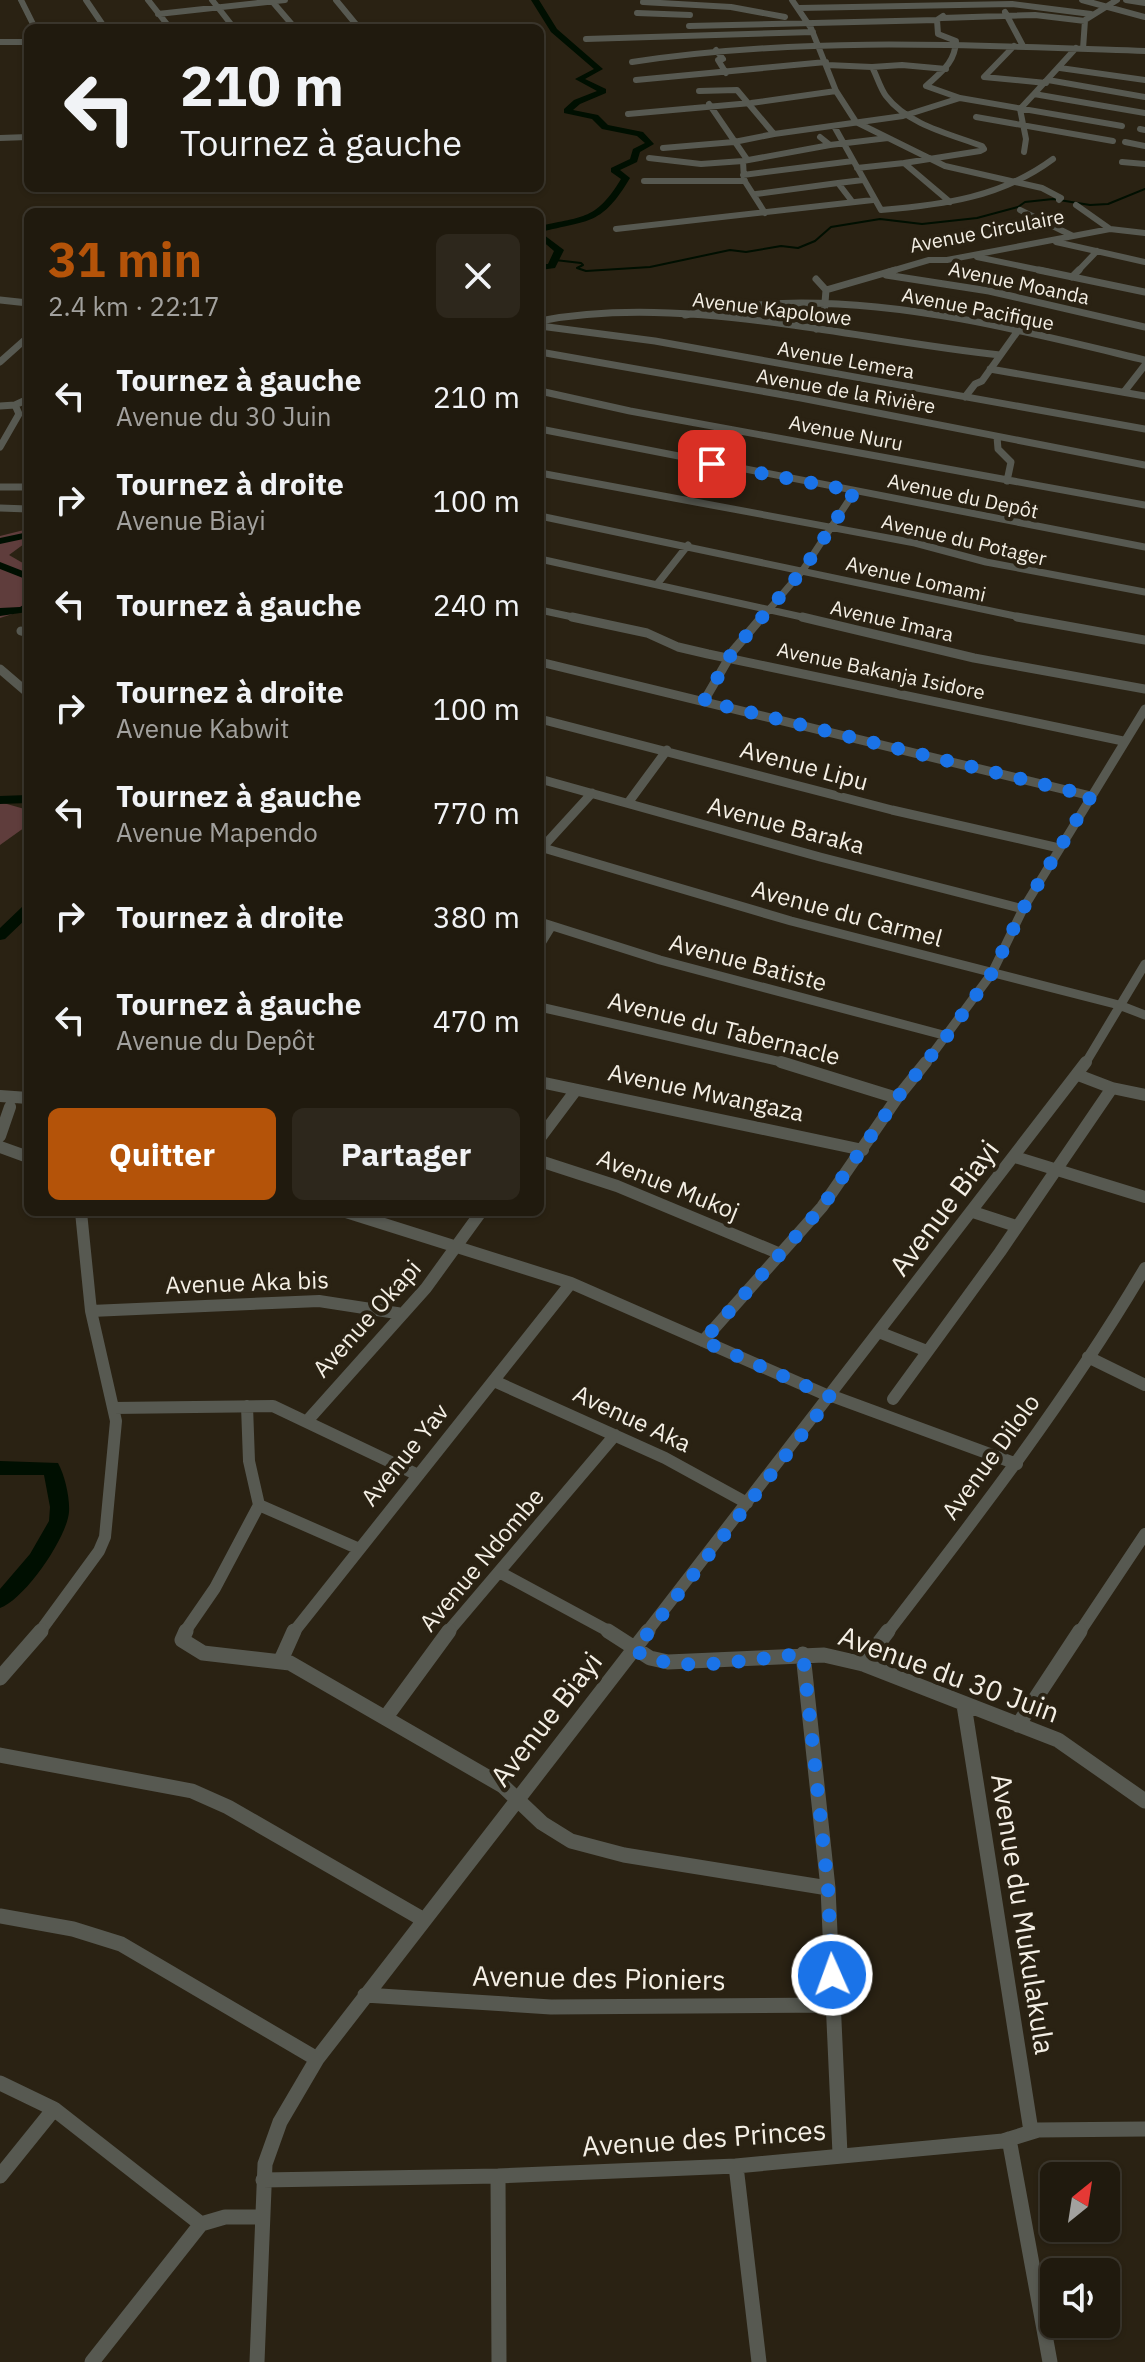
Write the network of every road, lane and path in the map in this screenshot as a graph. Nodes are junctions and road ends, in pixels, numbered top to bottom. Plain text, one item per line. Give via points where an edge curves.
1 (21, 0) edge
2 (86, 0) edge
3 (148, 0) edge
4 (212, 0) edge
5 (285, 0) edge
6 (351, 0) edge
7 (792, 0) edge
8 (1082, 0) edge
9 (1117, 0) edge
10 (1126, 0) edge
11 (272, 1) edge
12 (337, 1) edge
13 (643, 2) edge
14 (695, 3) edge
15 (968, 3) edge
16 (1145, 3) edge
17 (1002, 5) junction
18 (1108, 5) junction
19 (940, 6) junction
20 (218, 7) junction
21 (799, 8) junction
22 (637, 13) dead end
23 (158, 14) junction
24 (1091, 14) junction
25 (690, 15) junction
26 (1007, 16) junction
27 (1145, 17) edge
28 (939, 19) junction
29 (881, 21) junction
30 (1085, 21) junction
31 (808, 22) junction
32 (784, 23) junction
33 (846, 23) junction
34 (33, 24) edge
35 (102, 24) edge
36 (167, 24) edge
37 (231, 24) edge
38 (292, 24) edge
39 (356, 24) edge
40 (689, 26) junction
41 (887, 31) dead end
42 (813, 32) junction
43 (693, 38) junction
44 (586, 39) dead end
45 (0, 42) edge
46 (24, 42) edge
47 (817, 44) junction
48 (855, 44) junction
49 (957, 44) junction
50 (1014, 46) junction
51 (1023, 46) junction
52 (1080, 49) junction
53 (716, 50) junction
54 (1145, 51) edge
55 (632, 62) dead end
56 (827, 63) junction
57 (872, 67) junction
58 (1060, 68) junction
59 (946, 69) junction
60 (726, 73) junction
61 (693, 76) junction
62 (1145, 77) edge
63 (1136, 78) junction
64 (636, 80) dead end
65 (1047, 81) junction
66 (1107, 90) junction
67 (699, 91) junction
68 (836, 91) junction
69 (1034, 94) junction
70 (1145, 97) edge
71 (960, 98) junction
72 (751, 103) junction
73 (1092, 104) junction
74 (710, 106) junction
75 (1020, 109) junction
76 (908, 113) junction
77 (1145, 113) edge
78 (628, 114) dead end
79 (976, 117) dead end
80 (856, 122) junction
81 (1024, 125) junction
82 (834, 126) junction
83 (1122, 126) dead end
84 (774, 134) junction
85 (24, 137) edge
86 (820, 137) dead end
87 (0, 138) edge
88 (15, 138) junction
89 (888, 138) junction
90 (1113, 141) dead end
91 (734, 142) junction
92 (1125, 142) dead end
93 (846, 143) junction
94 (0, 145) edge
95 (830, 145) junction
96 (1145, 146) edge
97 (663, 148) dead end
98 (1024, 152) dead end
99 (649, 158) dead end
100 (930, 158) junction
101 (1053, 159) dead end
102 (744, 160) junction
103 (853, 161) junction
104 (1122, 162) dead end
105 (904, 163) junction
106 (1145, 164) edge
107 (857, 168) junction
108 (744, 178) junction
109 (863, 180) junction
110 (644, 181) dead end
111 (838, 183) junction
112 (1018, 183) junction
113 (785, 190) junction
114 (756, 194) junction
115 (851, 200) junction
116 (873, 200) junction
117 (1059, 200) dead end
118 (950, 202) junction
119 (1076, 205) dead end
120 (799, 208) junction
121 (1020, 210) dead end
122 (765, 213) junction
123 (616, 229) dead end
124 (1110, 229) junction
125 (1145, 233) edge
126 (1073, 236) junction
127 (1051, 240) junction
128 (1097, 251) junction
129 (970, 256) junction
130 (1145, 262) edge
131 (886, 275) junction
132 (1072, 277) junction
133 (816, 279) dead end
134 (826, 290) junction
135 (1145, 292) edge
136 (0, 300) edge
137 (24, 303) edge
138 (826, 305) junction
139 (685, 315) junction
140 (544, 322) edge
141 (544, 324) edge
142 (1145, 327) edge
143 (816, 329) junction
144 (1017, 332) junction
145 (24, 341) edge
146 (544, 353) edge
147 (1000, 355) junction
148 (0, 362) edge
149 (1145, 362) edge
150 (990, 369) junction
151 (544, 392) edge
152 (1124, 392) junction
153 (1145, 396) edge
154 (965, 397) junction
155 (24, 401) edge
156 (15, 405) junction
157 (0, 406) edge
158 (1145, 429) edge
159 (544, 430) edge
160 (997, 437) junction
161 (0, 447) edge
162 (1145, 465) edge
163 (544, 474) edge
164 (1007, 481) junction
165 (0, 487) edge
166 (24, 487) edge
167 (855, 491) junction
168 (1145, 505) edge
169 (0, 508) edge
170 (24, 509) edge
171 (544, 517) edge
172 (830, 528) junction
173 (688, 545) junction
174 (1145, 547) edge
175 (544, 560) edge
176 (803, 570) junction
177 (658, 583) junction
178 (1145, 592) edge
179 (544, 611) edge
180 (770, 611) junction
181 (1145, 640) edge
182 (729, 658) junction
183 (544, 663) edge
184 (0, 669) edge
185 (1145, 689) edge
186 (24, 690) edge
187 (704, 701) junction
188 (1145, 709) edge
189 (544, 720) edge
190 (1123, 741) junction
191 (667, 750) junction
192 (544, 780) edge
193 (592, 793) junction
194 (1091, 796) junction
195 (628, 803) junction
196 (544, 845) edge
197 (1059, 848) junction
198 (544, 849) edge
199 (1023, 909) junction
200 (544, 924) edge
201 (551, 927) junction
202 (544, 938) edge
203 (1145, 964) edge
204 (992, 973) junction
205 (1119, 1005) junction
206 (544, 1008) edge
207 (1145, 1015) edge
208 (947, 1036) junction
209 (1078, 1075) junction
210 (544, 1083) edge
211 (1112, 1088) junction
212 (576, 1090) junction
213 (1145, 1095) edge
214 (0, 1096) edge
215 (24, 1098) edge
216 (897, 1098) junction
217 (10, 1107) dead end
218 (544, 1133) edge
219 (0, 1136) edge
220 (0, 1147) edge
221 (863, 1150) junction
222 (24, 1156) edge
223 (1015, 1157) junction
224 (544, 1162) edge
225 (1053, 1170) junction
226 (1145, 1197) edge
227 (973, 1212) junction
228 (81, 1216) edge
229 (359, 1216) edge
230 (478, 1216) edge
231 (1016, 1226) junction
232 (455, 1245) junction
233 (778, 1253) junction
234 (1145, 1268) edge
235 (571, 1283) junction
236 (91, 1311) junction
237 (403, 1314) junction
238 (881, 1333) junction
239 (703, 1341) junction
240 (927, 1351) junction
241 (1088, 1357) junction
242 (494, 1381) junction
243 (1145, 1385) edge
244 (831, 1397) junction
245 (893, 1399) dead end
246 (247, 1406) junction
247 (113, 1408) junction
248 (308, 1420) junction
249 (615, 1435) junction
250 (1017, 1464) junction
251 (418, 1475) junction
252 (747, 1503) junction
253 (259, 1505) junction
254 (1145, 1534) edge
255 (357, 1548) junction
256 (501, 1573) junction
257 (635, 1650) junction
258 (803, 1654) junction
259 (281, 1660) junction
260 (863, 1664) junction
261 (0, 1678) edge
262 (964, 1705) junction
263 (386, 1717) junction
264 (1018, 1725) junction
265 (0, 1755) edge
266 (517, 1798) junction
267 (1145, 1801) edge
268 (828, 1888) junction
269 (0, 1916) edge
270 (424, 1920) junction
271 (365, 1995) junction
272 (833, 2005) junction
273 (317, 2059) junction
274 (0, 2083) edge
275 (54, 2109) junction
276 (1145, 2129) edge
277 (1031, 2131) junction
278 (1009, 2139) junction
279 (840, 2154) junction
280 (736, 2166) junction
281 (0, 2176) edge
282 (498, 2176) junction
283 (263, 2180) junction
284 (262, 2217) junction
285 (201, 2224) junction
286 (92, 2362) edge
287 (257, 2362) edge
288 (499, 2362) edge
289 (759, 2362) edge
290 (1050, 2362) edge

1 - 34 street
2 - 35 street
3 - 23 street
4 - 20 street
5 - 11 street
6 - 12 street
7 - 21 street
8 - 18 street
9 - 18 street
10 - 16 street
11 - 20 street
11 - 38 street
12 - 39 street
13 - 14 street
14 - 25 street
14 - 32 street via 790,18
15 - 17 street
15 - 19 street
17 - 24 street
17 - 26 street
18 - 24 street
18 - 27 street
19 - 21 street
19 - 28 street via 944,12
20 - 23 street
20 - 37 street
21 - 31 street
22 - 25 street
23 - 36 street
24 - 30 street
25 - 40 street
26 - 28 street
26 - 30 street
26 - 51 street
28 - 29 street
28 - 49 street via 938,34
29 - 33 street
29 - 41 street
30 - 52 street
31 - 32 street
31 - 33 street
31 - 42 street
32 - 40 street
33 - 48 street
40 - 43 street
42 - 43 street
42 - 47 street
43 - 44 street
45 - 46 street
47 - 48 street
47 - 53 street
47 - 56 street
48 - 49 street
49 - 50 street
49 - 59 street via 954,61
50 - 51 street
50 - 65 street via 984,77
51 - 52 street
52 - 54 street
52 - 58 street
53 - 55 street
53 - 60 street
56 - 57 street
56 - 60 street
56 - 68 street
57 - 59 street
57 - 76 street via 885,94
58 - 63 street
58 - 65 street
59 - 71 street via 926,86
60 - 61 street
61 - 64 street
61 - 67 street
62 - 63 street
63 - 66 street
65 - 66 street
65 - 69 street
66 - 70 street
66 - 73 street
67 - 72 street via 737,90
67 - 74 street
68 - 72 street
68 - 80 street
69 - 73 street
69 - 75 street
71 - 75 street
71 - 76 street
72 - 74 street
72 - 84 street
73 - 77 street
74 - 78 street
74 - 91 street
75 - 81 street
75 - 83 street
76 - 80 street
76 - 100 street via 984,149
79 - 81 street
80 - 82 street
80 - 89 street
81 - 90 street
81 - 98 street
82 - 84 street
82 - 93 street
84 - 91 street
85 - 88 street
86 - 95 street
87 - 88 street
88 - 94 street
89 - 93 street
89 - 100 street
91 - 97 street
91 - 102 street
92 - 96 street
93 - 95 street
93 - 103 street
95 - 102 street
99 - 102 street via 701,164
100 - 105 street
100 - 112 street
101 - 112 street
102 - 108 street
103 - 107 street
103 - 108 street
104 - 106 street
105 - 107 street
105 - 118 street
107 - 109 street
108 - 110 street
108 - 114 street
109 - 111 street
109 - 116 street
111 - 113 street
111 - 115 street
112 - 117 street via 1052,192
112 - 118 street
113 - 114 street
113 - 120 street
114 - 122 street
115 - 116 street
115 - 120 street
116 - 118 street via 881,210
119 - 124 street
120 - 122 street
121 - 126 street
122 - 123 street
124 - 125 street
124 - 126 street, Avenue Circulaire
126 - 127 street, Avenue Circulaire
127 - 128 street
127 - 129 street, Avenue Circulaire
128 - 130 street
128 - 132 street
129 - 131 street, Avenue Circulaire via 929,260
129 - 132 street
131 - 134 street, Avenue Circulaire
131 - 142 street, Avenue Moanda via 989,291
132 - 135 street
133 - 134 street
134 - 138 street
136 - 137 street
138 - 139 street, Avenue Pacifique via 756,303
138 - 143 street
138 - 144 street, Avenue Pacifique via 919,312
139 - 140 street, Avenue Kapolowe via 580,314
139 - 143 street, Avenue Kapolowe
141 - 154 street, Avenue Lemera
143 - 147 street, Avenue Kapolowe
144 - 147 street
144 - 149 street, Avenue Pacifique
145 - 148 street
146 - 160 street, Avenue de la Rivière
147 - 150 street
149 - 152 street
150 - 152 street
150 - 154 street
151 - 164 street, Avenue Nuru
152 - 153 street
154 - 158 street, Avenue Lemera
155 - 156 street
156 - 157 street
156 - 161 street via 19,414
159 - 167 street, Avenue du Depôt
160 - 162 street, Avenue de la Rivière
160 - 164 street via 996,447 1011,462
163 - 172 street, Avenue du Potager
164 - 168 street, Avenue Nuru
165 - 166 street
167 - 172 street
167 - 174 street, Avenue du Depôt
169 - 170 street
171 - 173 street, Avenue Lomami
172 - 176 street
172 - 178 street, Avenue du Potager
173 - 176 street, Avenue Lomami
173 - 177 street
175 - 177 street, Avenue Imara
176 - 180 street
176 - 181 street, Avenue Lomami
177 - 180 street, Avenue Imara
179 - 182 street, Avenue Bakanja Isidore
180 - 182 street
180 - 185 street, Avenue Imara via 1046,673
182 - 187 street
182 - 190 street, Avenue Bakanja Isidore
183 - 187 street
184 - 186 street
187 - 194 street
188 - 190 street
189 - 191 street, Avenue Lipu
190 - 194 street
191 - 195 street
191 - 197 street, Avenue Lipu
192 - 193 street, Avenue Baraka
193 - 195 street, Avenue Baraka
193 - 196 street
194 - 197 street
195 - 199 street, Avenue Baraka
197 - 199 street
198 - 204 street, Avenue du Carmel
199 - 204 street
200 - 201 street, Avenue Batiste
201 - 202 street
201 - 208 street, Avenue Batiste
203 - 205 street, Avenue Biayi
204 - 205 street, Avenue du Carmel
204 - 208 street
205 - 207 street, Avenue du Carmel
205 - 209 street, Avenue Biayi
206 - 216 street, Avenue du Tabernacle via 814,1069
208 - 216 street
209 - 211 street
209 - 223 street, Avenue Biayi
210 - 212 street, Avenue Mwangaza
211 - 213 street
211 - 225 street
212 - 218 street
212 - 221 street, Avenue Mwangaza
214 - 215 street
216 - 221 street
217 - 219 street
220 - 222 street
221 - 233 street via 822,1207
223 - 225 street
223 - 227 street, Avenue Biayi
224 - 233 street, Avenue Mukoj via 617,1186
225 - 226 street
225 - 231 street
227 - 231 street
227 - 238 street, Avenue Biayi
228 - 236 street
229 - 232 street
230 - 232 street, Avenue Okapi
231 - 240 street
232 - 235 street
232 - 237 street, Avenue Okapi
233 - 239 street
234 - 241 street, Avenue Dilolo
235 - 239 street
235 - 242 street, Avenue Yav
236 - 237 street, Avenue Aka bis via 319,1301
236 - 247 street
237 - 248 street, Avenue Okapi
238 - 240 street
238 - 244 street, Avenue Biayi
239 - 244 street
240 - 245 street
241 - 243 street
241 - 250 street, Avenue Dilolo
242 - 249 street, Avenue Aka
242 - 251 street, Avenue Yav
244 - 250 street
244 - 252 street, Avenue Biayi
246 - 247 street
246 - 248 street via 270,1405
246 - 253 street via 249,1461
247 - 261 street via 116,1426 102,1543 38,1635
248 - 251 street
249 - 252 street, Avenue Aka
249 - 256 street, Avenue Ndombe
250 - 260 street, Avenue Dilolo
251 - 255 street, Avenue Yav
252 - 257 street, Avenue Biayi
253 - 255 street
253 - 259 street via 182,1640 219,1655
254 - 264 street
255 - 259 street, Avenue Yav via 292,1635
256 - 257 street, Avenue du 30 Juin
256 - 263 street, Avenue Ndombe via 445,1636
257 - 258 street, Avenue du 30 Juin via 682,1663
257 - 266 street, Avenue Biayi
258 - 260 street, Avenue du 30 Juin via 834,1655
258 - 268 street
259 - 263 street
260 - 262 street, Avenue du 30 Juin
262 - 264 street, Avenue du 30 Juin
262 - 277 street, Avenue du Mukulakula
263 - 266 street
264 - 267 street, Avenue du 30 Juin via 1073,1749
265 - 270 street via 201,1794
266 - 268 street via 552,1830 596,1850
266 - 270 street, Avenue Biayi
268 - 272 street
269 - 273 street via 121,1944
270 - 271 street, Avenue Biayi
271 - 272 street, Avenue des Pioniers via 538,2007
271 - 273 street, Avenue Biayi
272 - 279 street
273 - 283 street, Avenue Biayi via 273,2136
274 - 275 street
275 - 281 street
275 - 285 street
276 - 277 street, Avenue des Princes
277 - 278 street, Avenue des Princes
278 - 279 street, Avenue des Princes
278 - 290 street
279 - 280 street, Avenue des Princes
280 - 282 street, Avenue des Princes
280 - 289 street
282 - 283 street, Avenue des Princes
282 - 288 street
283 - 284 street, Avenue Biayi
284 - 285 street via 225,2217
284 - 287 street, Avenue Biayi
285 - 286 street

